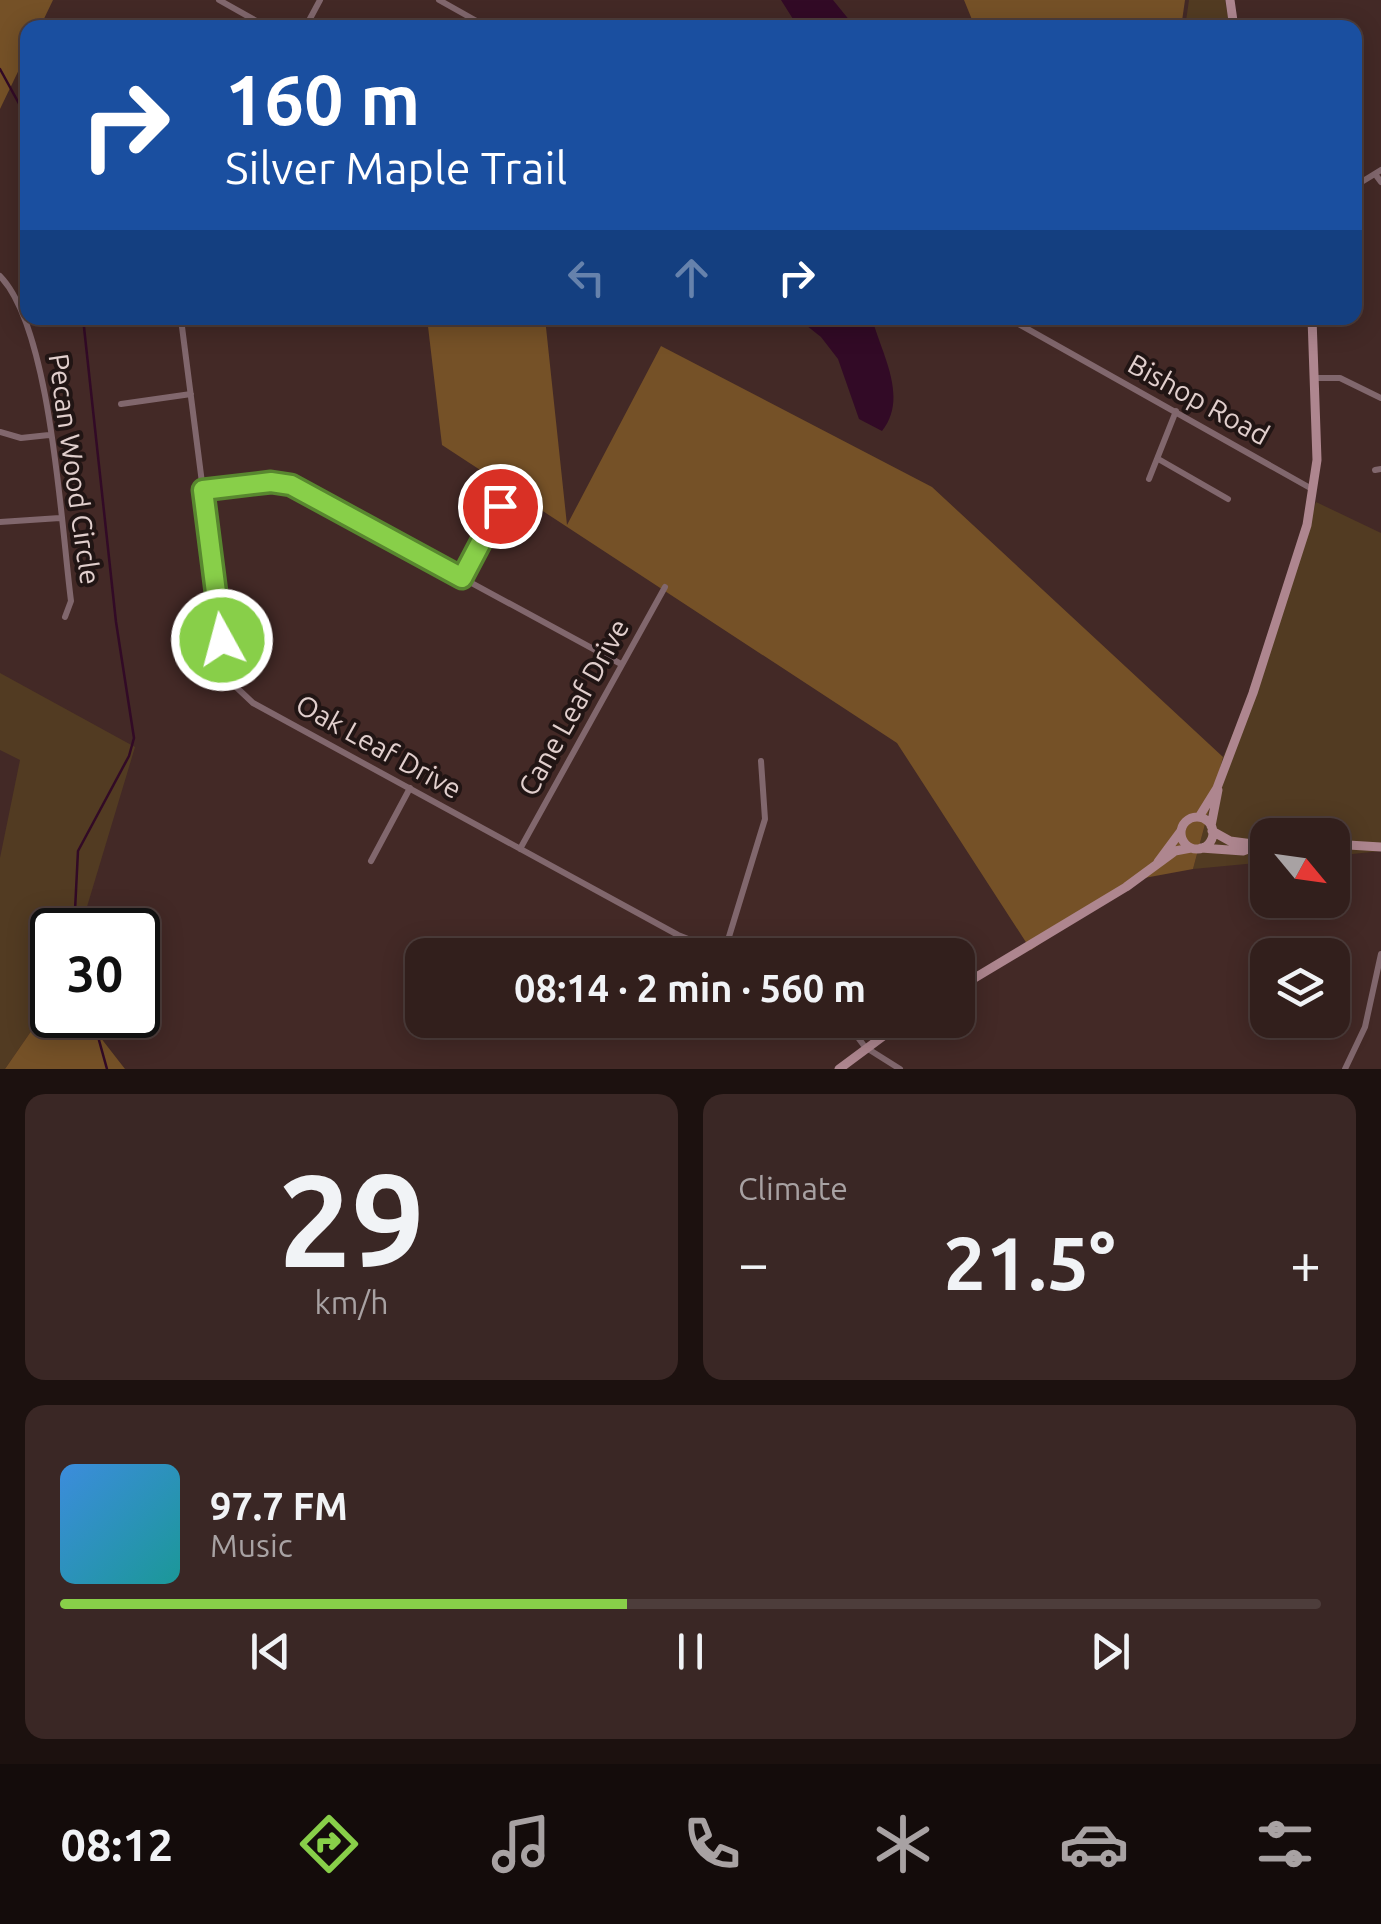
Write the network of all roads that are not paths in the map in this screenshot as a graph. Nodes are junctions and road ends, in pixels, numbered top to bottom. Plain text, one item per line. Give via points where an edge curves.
1 (219, 0) edge
2 (439, 0) edge
3 (255, 20) edge
4 (475, 20) edge
5 (1378, 172) edge
6 (1381, 182) edge
7 (0, 276) edge
8 (20, 308) edge
9 (28, 325) edge
10 (182, 325) edge
11 (1021, 325) edge
12 (1312, 325) edge
13 (1315, 378) junction
14 (191, 394) junction
15 (1381, 398) edge
16 (121, 404) dead end
17 (1176, 412) junction
18 (0, 432) edge
19 (49, 435) junction
20 (1160, 460) junction
21 (1149, 480) dead end
22 (203, 490) junction
23 (1314, 490) junction
24 (1228, 499) dead end
25 (500, 506) dead end
26 (60, 518) junction
27 (0, 522) edge
28 (462, 578) junction
29 (665, 588) dead end
30 (64, 617) dead end
31 (621, 664) junction
32 (761, 762) dead end
33 (410, 788) junction
34 (1218, 788) junction
35 (1198, 818) junction
36 (1212, 828) junction
37 (1181, 831) junction
38 (1250, 844) edge
39 (1350, 845) edge
40 (1381, 847) edge
41 (1196, 848) junction
42 (520, 849) junction
43 (1250, 850) edge
44 (370, 862) dead end
45 (1158, 862) junction
46 (686, 938) edge
47 (731, 938) edge
48 (1381, 954) edge
49 (975, 978) edge
50 (858, 1038) edge
51 (878, 1038) edge
52 (865, 1047) junction
53 (839, 1069) edge
54 (900, 1069) edge
55 (1345, 1069) edge

1 - 3 street
2 - 4 street
5 - 6 street
7 - 8 street, Pecan Wood Circle
9 - 19 street, Pecan Wood Circle
10 - 14 street, Oak Leaf Drive
11 - 17 street, Bishop Road
12 - 13 main road
13 - 15 street via 1340,378
13 - 23 main road
14 - 16 street
14 - 22 street, Oak Leaf Drive
17 - 20 street
17 - 23 street, Bishop Road
18 - 19 street
19 - 26 street, Pecan Wood Circle
20 - 21 street
20 - 24 street
22 - 28 street via 291,485
22 - 33 street, Oak Leaf Drive via 225,662 235,686 253,703
23 - 34 main road via 1292,575
25 - 28 street
26 - 27 street
26 - 30 street, Pecan Wood Circle via 72,601
28 - 31 street
29 - 31 street, Cane Leaf Drive
31 - 42 street, Cane Leaf Drive
32 - 47 street via 765,819
33 - 42 street, Oak Leaf Drive
33 - 44 street
34 - 35 main road
34 - 36 main road
35 - 36 main road
35 - 37 main road
36 - 38 main road
36 - 41 main road via 1208,844
37 - 41 main road via 1183,841
37 - 45 main road
39 - 40 main road
41 - 43 main road
41 - 45 main road
42 - 46 street, Oak Leaf Drive
45 - 49 main road
48 - 55 street via 1366,1028
50 - 52 street
51 - 52 main road
52 - 53 main road
52 - 54 street

